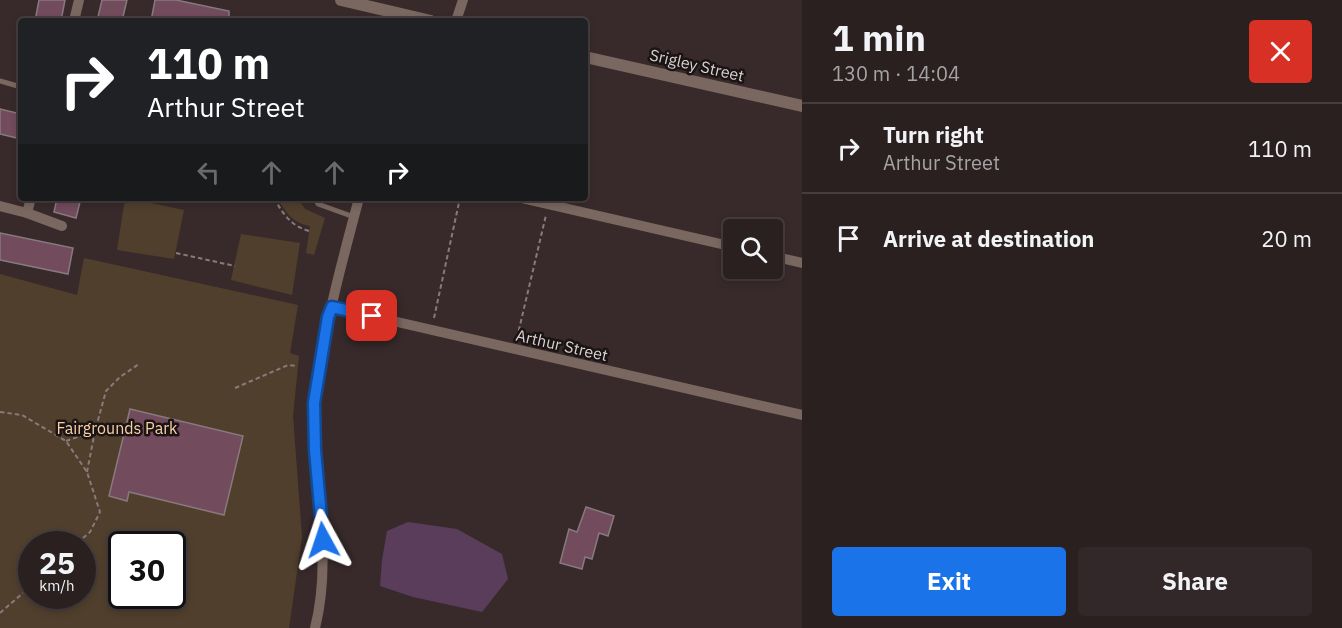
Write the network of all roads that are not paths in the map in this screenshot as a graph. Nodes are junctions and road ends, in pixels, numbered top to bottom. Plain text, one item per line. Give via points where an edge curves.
1 (79, 0) edge
2 (341, 0) edge
3 (463, 0) edge
4 (397, 17) edge
5 (75, 18) edge
6 (457, 18) edge
7 (588, 58) edge
8 (0, 81) edge
9 (18, 86) edge
10 (802, 106) edge
11 (30, 201) edge
12 (316, 201) edge
13 (357, 201) edge
14 (535, 201) edge
15 (0, 206) edge
16 (27, 213) junction
17 (354, 217) junction
18 (62, 226) dead end
19 (723, 244) edge
20 (783, 259) edge
21 (802, 263) edge
22 (332, 307) junction
23 (802, 416) edge
24 (315, 628) edge

1 - 5 street
2 - 4 street
3 - 6 street
7 - 10 street, Srigley Street
8 - 9 lane
11 - 16 street
12 - 17 lane
13 - 17 street
14 - 19 street
15 - 16 street
16 - 18 street
17 - 22 street
20 - 21 street
22 - 23 street, Arthur Street
22 - 24 street via 314,403 323,540 323,576

